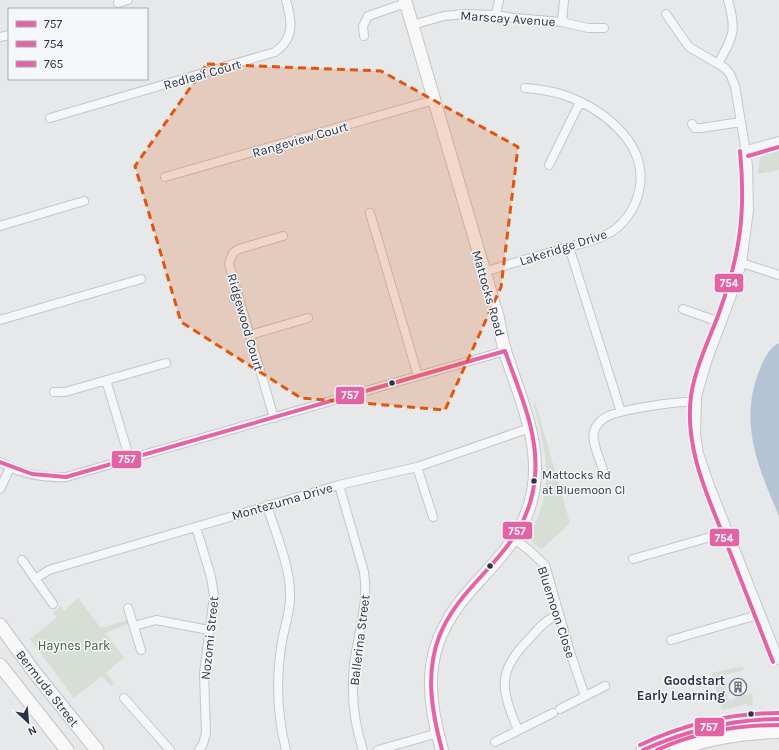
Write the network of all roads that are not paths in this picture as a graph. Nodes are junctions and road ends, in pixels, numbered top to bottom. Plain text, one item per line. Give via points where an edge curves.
1 (128, 0) edge
2 (286, 0) edge
3 (499, 0) edge
4 (564, 0) edge
5 (728, 0) edge
6 (405, 2) edge
7 (118, 3) dead end
8 (666, 14) dead end
9 (496, 15) junction
10 (562, 22) junction
11 (412, 25) junction
12 (604, 28) dead end
13 (364, 36) dead end
14 (718, 64) junction
15 (526, 88) dead end
16 (434, 100) junction
17 (580, 102) junction
18 (50, 118) dead end
19 (741, 122) junction
20 (692, 124) dead end
21 (779, 142) edge
22 (746, 150) junction
23 (549, 165) dead end
24 (165, 177) dead end
25 (84, 201) dead end
26 (370, 213) dead end
27 (0, 226) edge
28 (283, 236) dead end
29 (569, 247) junction
30 (742, 262) junction
31 (484, 272) junction
32 (779, 275) edge
33 (141, 279) dead end
34 (683, 309) dead end
35 (308, 318) dead end
36 (0, 320) edge
37 (722, 323) junction
38 (250, 335) junction
39 (505, 351) junction
40 (166, 363) dead end
41 (418, 376) junction
42 (106, 380) junction
43 (54, 392) dead end
44 (697, 402) junction
45 (621, 412) junction
46 (274, 418) junction
47 (530, 428) junction
48 (130, 460) junction
49 (0, 462) edge
50 (417, 467) junction
51 (10, 468) junction
52 (603, 470) dead end
53 (339, 485) junction
54 (0, 489) edge
55 (267, 505) junction
56 (433, 517) dead end
57 (196, 527) junction
58 (728, 532) junction
59 (514, 539) junction
60 (633, 559) dead end
61 (22, 560) dead end
62 (35, 579) junction
63 (53, 604) dead end
64 (128, 608) dead end
65 (761, 614) junction
66 (559, 615) junction
67 (0, 625) edge
68 (134, 626) junction
69 (209, 630) junction
70 (671, 640) dead end
71 (141, 650) dead end
72 (779, 660) edge
73 (0, 665) edge
74 (605, 686) dead end
75 (585, 696) junction
76 (124, 698) dead end
77 (779, 719) edge
78 (518, 730) junction
79 (779, 732) edge
80 (438, 733) junction
81 (495, 742) dead end
82 (67, 750) edge
83 (97, 750) edge
84 (170, 750) edge
85 (199, 750) edge
86 (286, 750) edge
87 (363, 750) edge
88 (378, 750) edge
89 (442, 750) edge
90 (645, 750) edge
91 (676, 750) edge

1 - 7 street
2 - 18 street, Redleaf Court via 291,30 286,42 275,52
3 - 9 street
4 - 10 street
5 - 14 street via 734,32
6 - 11 street, Mattocks Road
6 - 13 street via 368,16 363,26
8 - 14 street via 688,47
9 - 10 street, Marscay Avenue
9 - 11 street, Marscay Avenue via 451,15
10 - 12 street, Marscay Avenue via 588,28
11 - 16 street, Mattocks Road
14 - 19 street via 733,80
15 - 17 street, Lakeridge Drive via 565,95
16 - 24 street, Rangeview Court
16 - 31 street, Mattocks Road
17 - 23 street
17 - 29 street, Lakeridge Drive via 605,117 626,138 635,151 641,176 635,204 618,227 597,239
19 - 20 street via 701,128 696,128
19 - 22 street
21 - 22 street
22 - 30 street via 749,203
25 - 27 street
26 - 41 street
28 - 38 street, Ridgewood Court via 239,249 233,252 229,261
29 - 31 street, Lakeridge Drive
29 - 45 street
30 - 32 street
30 - 37 street
31 - 39 street, Mattocks Road
33 - 36 street
34 - 37 street
35 - 38 street
37 - 44 street via 702,377
38 - 46 street, Ridgewood Court
39 - 41 street
39 - 47 street, Mattocks Road
40 - 42 street
41 - 46 street
42 - 43 street via 65,392
42 - 48 street
44 - 45 street via 672,402
44 - 58 street via 696,435 699,453
45 - 52 street via 603,419 594,433
46 - 48 street
47 - 50 street, Montezuma Drive
47 - 59 street, Mattocks Road via 535,464 533,490 526,516
48 - 51 street via 66,477 34,476
49 - 51 street
50 - 53 street, Montezuma Drive
50 - 56 street
51 - 54 street
53 - 55 street, Montezuma Drive
53 - 87 street, Ballerina Street via 366,584 365,608 353,679 354,707
55 - 57 street, Montezuma Drive
55 - 86 street via 290,586 290,607 282,641 279,670 279,703
57 - 62 street, Montezuma Drive via 49,570
57 - 69 street, Nozomi Street via 214,587
58 - 60 street
58 - 65 street
59 - 66 street, Bluemoon Close via 545,565
59 - 80 street, Mattocks Road via 499,560 458,604 438,642 431,667 430,694
61 - 62 street
62 - 63 street
64 - 68 street
65 - 70 street
65 - 72 street
66 - 75 street, Bluemoon Close
66 - 78 street via 544,623 514,655 508,666 504,688
67 - 83 main road, Bermuda Street
68 - 69 street via 156,620
68 - 71 street
69 - 85 street, Nozomi Street via 204,674 206,733
73 - 82 main road, Bermuda Street
74 - 75 street
75 - 78 street
76 - 84 street
77 - 90 street via 712,725 680,734
78 - 81 street
79 - 91 street via 728,736
80 - 88 street
80 - 89 street, Mattocks Road

